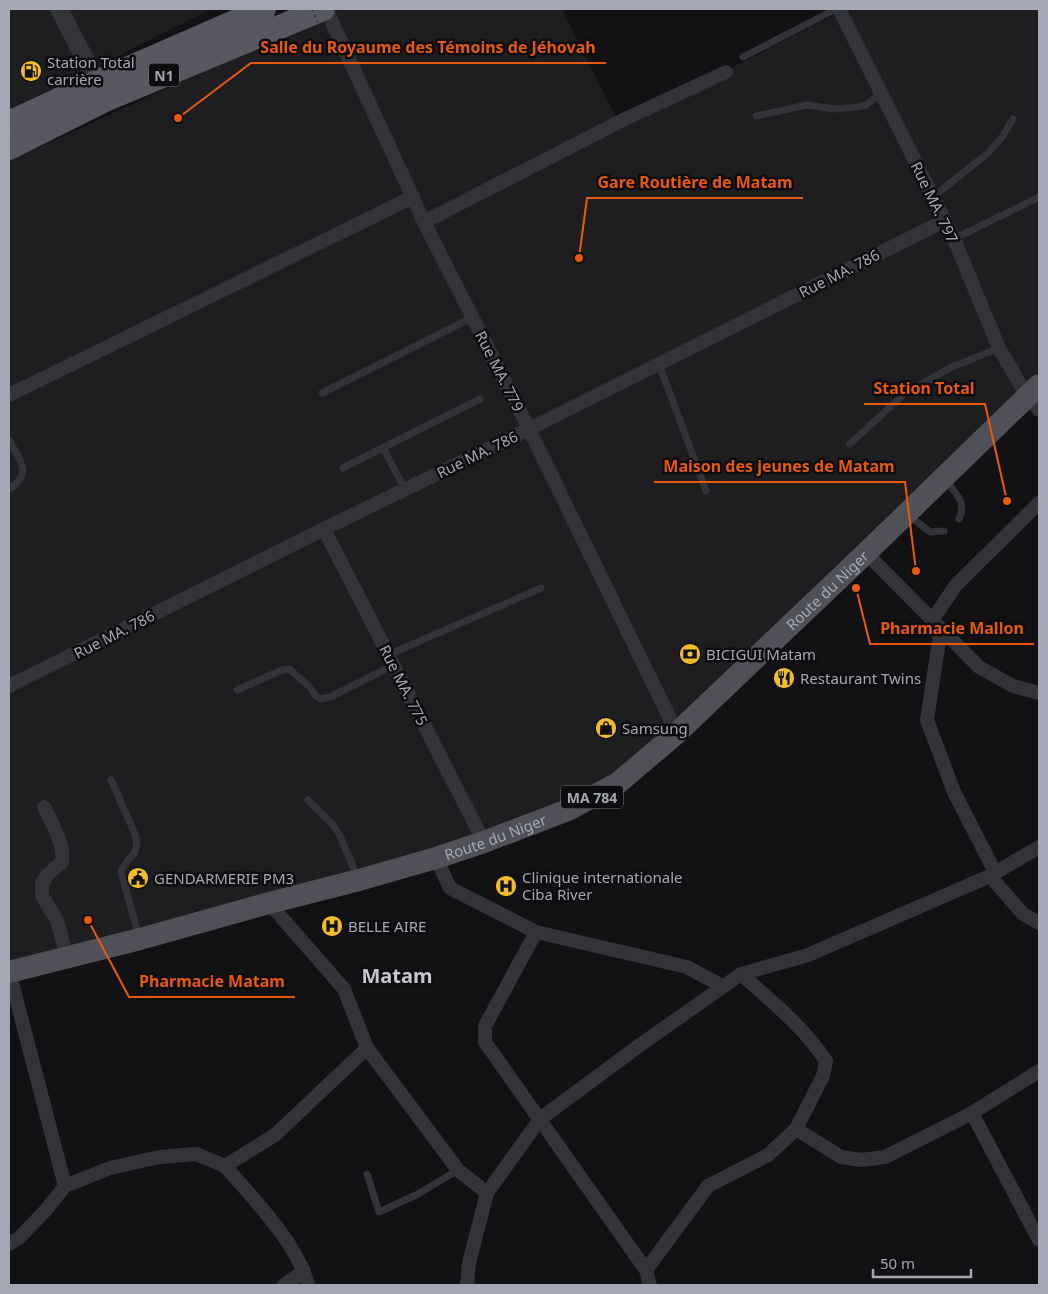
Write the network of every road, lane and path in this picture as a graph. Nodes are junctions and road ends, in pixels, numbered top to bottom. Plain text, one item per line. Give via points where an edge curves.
1 (59, 9) edge
2 (264, 9) edge
3 (312, 9) edge
4 (838, 9) edge
5 (322, 13) edge
6 (743, 57) dead end
7 (726, 72) dead end
8 (97, 82) junction
9 (881, 93) junction
10 (756, 116) dead end
11 (1013, 119) dead end
12 (9, 123) edge
13 (9, 148) edge
14 (413, 197) junction
15 (932, 197) junction
16 (1039, 197) edge
17 (944, 221) junction
18 (424, 222) junction
19 (954, 239) junction
20 (473, 317) junction
21 (999, 348) junction
22 (659, 364) junction
23 (322, 393) dead end
24 (9, 395) edge
25 (1035, 397) edge
26 (480, 400) dead end
27 (529, 429) junction
28 (9, 440) edge
29 (850, 444) dead end
30 (383, 447) junction
31 (343, 468) dead end
32 (944, 478) junction
33 (9, 489) edge
34 (405, 490) junction
35 (706, 491) dead end
36 (1039, 503) edge
37 (907, 514) junction
38 (958, 519) dead end
39 (324, 529) junction
40 (944, 531) dead end
41 (866, 553) junction
42 (542, 588) dead end
43 (937, 624) junction
44 (391, 660) junction
45 (9, 686) edge
46 (237, 690) dead end
47 (1039, 693) edge
48 (677, 733) junction
49 (110, 780) dead end
50 (308, 800) dead end
51 (44, 807) dead end
52 (484, 842) junction
53 (1039, 847) edge
54 (436, 858) junction
55 (992, 874) junction
56 (359, 880) junction
57 (269, 903) junction
58 (1039, 924) edge
59 (536, 932) junction
60 (140, 939) junction
61 (67, 958) junction
62 (9, 972) edge
63 (740, 974) junction
64 (722, 986) junction
65 (367, 1048) junction
66 (1039, 1071) edge
67 (972, 1113) junction
68 (540, 1119) junction
69 (796, 1129) junction
70 (225, 1166) junction
71 (458, 1170) junction
72 (366, 1174) dead end
73 (65, 1186) junction
74 (488, 1193) junction
75 (1039, 1240) edge
76 (9, 1244) edge
77 (646, 1270) junction
78 (304, 1271) junction
79 (284, 1285) edge
80 (308, 1285) edge
81 (467, 1285) edge
82 (650, 1285) edge

1 - 8 street
2 - 8 highway, N1
3 - 5 path, bridge
4 - 6 lane
4 - 9 street, Rue MA. 797
5 - 13 highway, N1 via 104,100
5 - 14 street, Rue MA. 779
7 - 18 street via 625,119
8 - 12 highway, N1
9 - 10 lane via 866,105 834,109 807,105
9 - 15 street, Rue MA. 797
11 - 15 lane via 988,153
14 - 18 street, Rue MA. 779
14 - 24 street
15 - 17 street, Rue MA. 797
16 - 19 lane
17 - 19 street, Rue MA. 797
17 - 22 street, Rue MA. 786
18 - 20 street, Rue MA. 779
19 - 21 street, Rue MA. 797
20 - 23 lane
20 - 27 street, Rue MA. 779
21 - 25 street, Rue MA. 797
21 - 29 lane via 950,368 904,394
22 - 27 street, Rue MA. 786
22 - 35 lane
25 - 32 main road, Route du Niger / MA 784
26 - 30 lane
27 - 34 street, Rue MA. 786
27 - 48 street, Rue MA. 779
28 - 33 lane via 23,466 23,474
30 - 31 lane
30 - 34 lane
32 - 37 main road, Route du Niger / MA 784
32 - 38 lane via 960,499 963,511
34 - 39 street, Rue MA. 786
36 - 43 street via 956,585
37 - 40 lane via 930,532
37 - 41 main road, Route du Niger / MA 784
39 - 44 street, Rue MA. 775
39 - 45 street, Rue MA. 786
41 - 43 street
41 - 48 main road, Route du Niger / MA 784
42 - 44 lane
43 - 47 street via 979,667 1013,686
43 - 55 street via 927,720 954,792
44 - 46 lane via 330,697 321,699 290,669
44 - 52 street, Rue MA. 775
48 - 52 main road, Route du Niger / MA 784 via 618,783 568,810
49 - 60 lane via 137,844 121,872
50 - 56 lane via 339,834
51 - 61 street via 63,855 62,862 42,884 42,896 57,920
52 - 54 main road, Route du Niger / MA 784
53 - 55 street
54 - 56 main road, Route du Niger / MA 784
54 - 59 street via 450,888
55 - 58 street via 1023,914
55 - 63 street via 808,955
56 - 57 main road, Route du Niger / MA 784
57 - 60 main road, Route du Niger / MA 784
57 - 65 street via 344,989
59 - 64 street via 686,966
59 - 68 street via 485,1026 485,1042
60 - 61 main road, Route du Niger / MA 784
61 - 62 main road, Route du Niger / MA 784
62 - 73 street
63 - 64 street
63 - 69 street via 813,1041 826,1061 823,1076
64 - 68 street
65 - 70 street via 275,1135
65 - 71 street
66 - 67 street
67 - 69 street via 884,1157 861,1160 841,1157
67 - 75 street
68 - 74 street
68 - 77 street
69 - 77 street via 768,1155 708,1186
70 - 73 street via 196,1154 160,1157 110,1168
70 - 78 street via 276,1225
71 - 72 lane via 379,1212
71 - 74 street
73 - 76 street via 19,1238
74 - 81 street via 469,1263
77 - 82 street
78 - 79 street
78 - 80 street

